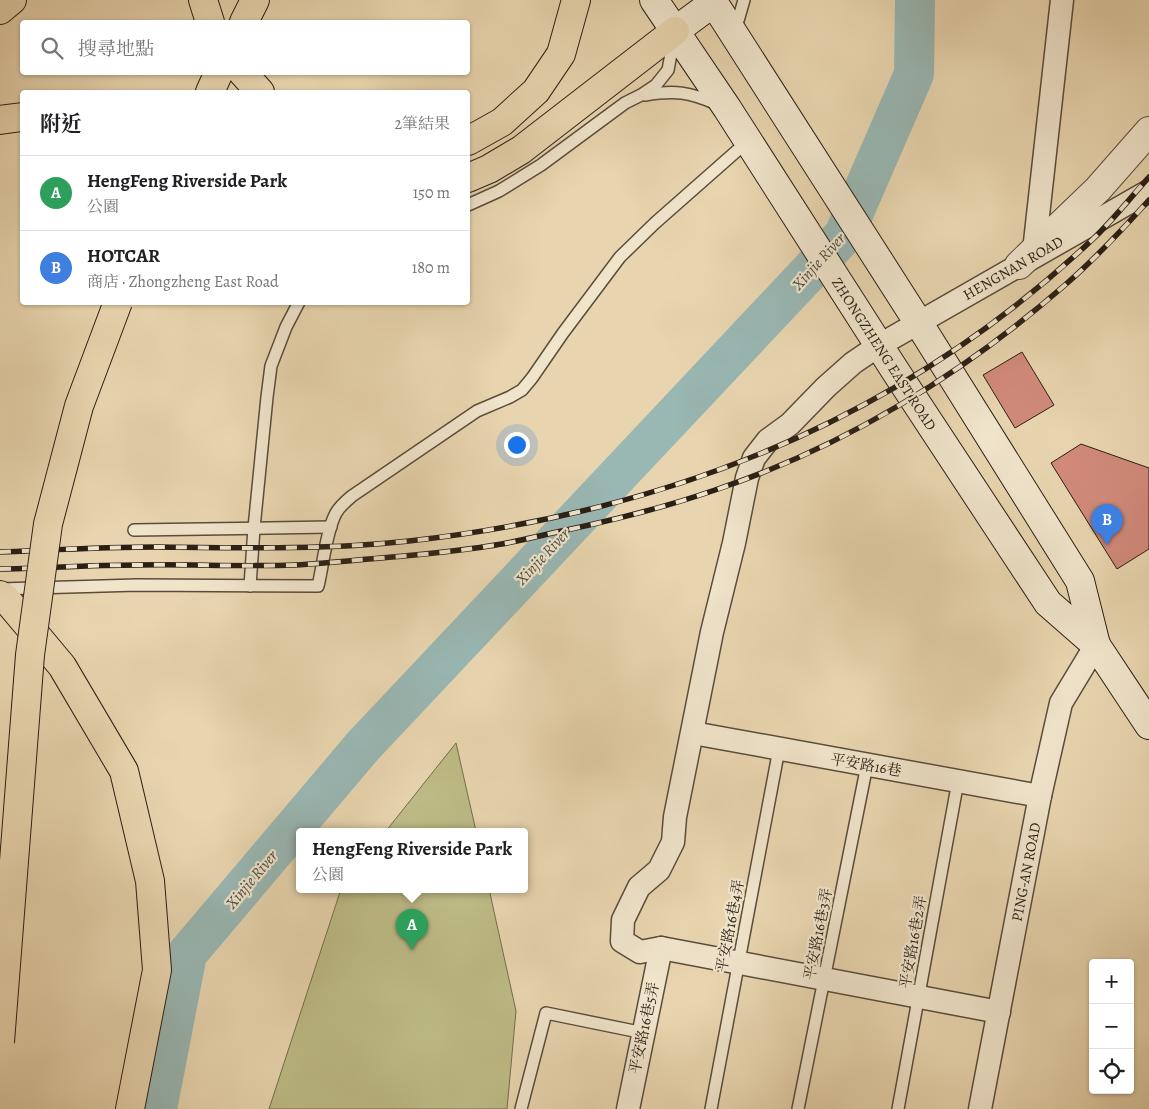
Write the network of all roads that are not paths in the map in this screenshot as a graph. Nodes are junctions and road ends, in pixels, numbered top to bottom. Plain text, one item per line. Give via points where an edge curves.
1 (12, 0) edge
2 (203, 0) edge
3 (256, 0) edge
4 (576, 0) edge
5 (654, 0) edge
6 (744, 0) edge
7 (1062, 0) edge
8 (712, 2) edge
9 (0, 10) edge
10 (209, 20) edge
11 (245, 20) edge
12 (675, 31) junction
13 (734, 35) junction
14 (218, 75) edge
15 (245, 75) edge
16 (211, 90) edge
17 (258, 90) edge
18 (641, 96) junction
19 (727, 108) junction
20 (20, 116) edge
21 (0, 120) edge
22 (1149, 131) edge
23 (470, 140) edge
24 (748, 141) junction
25 (470, 177) edge
26 (1149, 191) edge
27 (470, 205) edge
28 (1026, 258) junction
29 (117, 305) edge
30 (297, 305) edge
31 (918, 322) junction
32 (878, 346) junction
33 (331, 527) junction
34 (254, 528) junction
35 (134, 530) dead end
36 (250, 586) junction
37 (0, 589) edge
38 (0, 595) edge
39 (1096, 645) junction
40 (1149, 725) edge
41 (693, 733) junction
42 (779, 748) junction
43 (867, 764) junction
44 (958, 781) junction
45 (1040, 796) junction
46 (661, 948) junction
47 (738, 963) junction
48 (824, 979) junction
49 (918, 997) junction
50 (999, 1012) junction
51 (644, 1033) junction
52 (0, 1042) edge
53 (130, 1109) edge
54 (521, 1109) edge
55 (628, 1109) edge
56 (711, 1109) edge
57 (798, 1109) edge
58 (898, 1109) edge
59 (980, 1109) edge

1 - 9 highway
2 - 10 highway
3 - 11 highway
4 - 23 highway via 561,54 536,91 502,122
5 - 12 main road, ZHONGZHENG EAST ROAD
6 - 13 lane
7 - 28 street
8 - 12 main road
8 - 13 main road, ZHONGZHENG EAST ROAD
12 - 18 lane via 668,70
12 - 19 main road, ZHONGZHENG EAST ROAD
12 - 25 highway via 521,150
13 - 31 main road, ZHONGZHENG EAST ROAD
14 - 16 highway
15 - 17 highway
18 - 19 lane via 668,91 694,95
18 - 27 lane via 625,103 532,170
19 - 24 main road, ZHONGZHENG EAST ROAD
20 - 21 highway
22 - 28 main road via 1098,189
24 - 32 main road, ZHONGZHENG EAST ROAD
24 - 33 lane via 620,257 522,390 477,411 352,496 336,514
26 - 28 street, HENGNAN ROAD
28 - 31 street, HENGNAN ROAD
29 - 52 highway, bridge via 79,406 48,524 30,655
30 - 34 lane via 272,366
31 - 32 street, HENGNAN ROAD
31 - 39 main road, ZHONGZHENG EAST ROAD via 1080,581
32 - 39 main road, ZHONGZHENG EAST ROAD via 1048,603
32 - 41 street, HENGNAN ROAD via 826,387 790,424 768,440 754,458 746,478
33 - 34 lane
33 - 36 lane via 318,586
34 - 35 lane
34 - 36 lane
36 - 37 lane
38 - 53 highway via 62,666 124,771 150,882 157,970
39 - 40 main road, ZHONGZHENG EAST ROAD
39 - 45 street, PING-AN ROAD via 1061,702
41 - 42 street, 平安路16巷
41 - 46 street, HENGNAN ROAD via 675,817 673,842 659,870 639,887 623,920 622,941 640,952
42 - 43 street, 平安路16巷
42 - 47 lane, 平安路16巷4弄
43 - 44 street, 平安路16巷
43 - 48 lane, 平安路16巷3弄
44 - 45 street, 平安路16巷
44 - 49 lane, 平安路16巷2弄
45 - 50 street, PING-AN ROAD
46 - 47 street
46 - 51 street, 平安路16巷5弄
47 - 48 street
47 - 56 lane, 平安路16巷4弄
48 - 49 street
48 - 57 lane, 平安路16巷3弄
49 - 50 street
49 - 58 lane, 平安路16巷2弄
50 - 59 street, PING-AN ROAD
51 - 54 lane via 546,1013
51 - 55 street, 平安路16巷5弄

